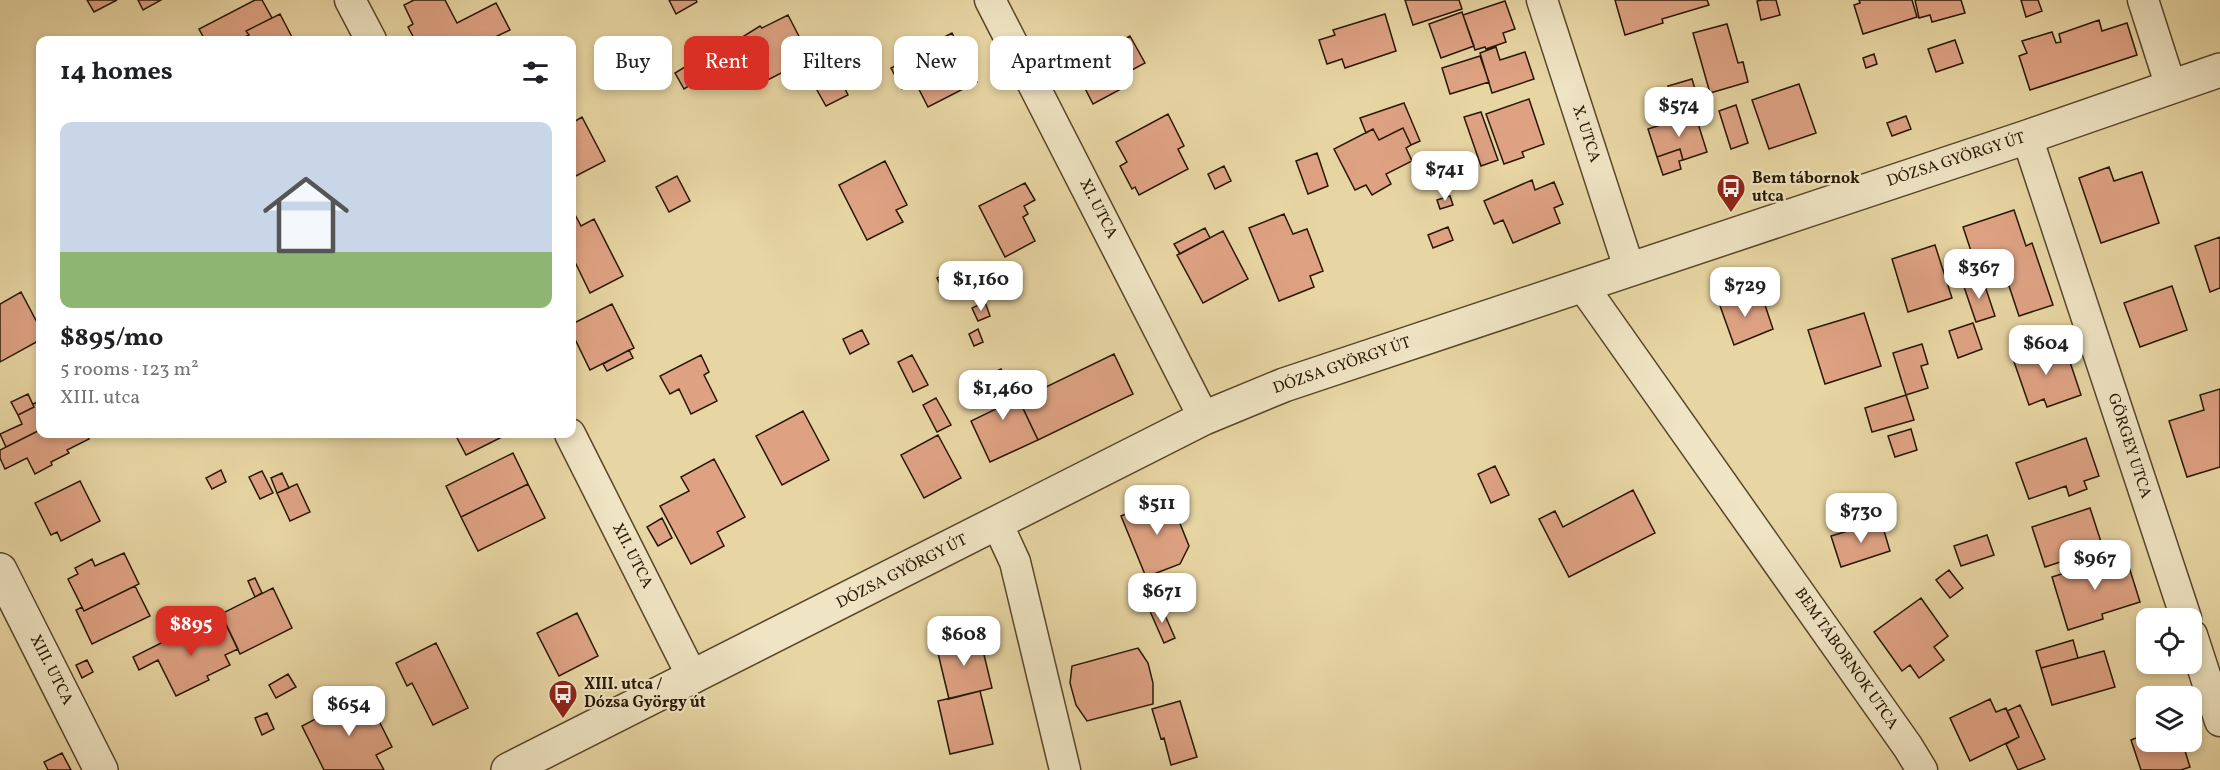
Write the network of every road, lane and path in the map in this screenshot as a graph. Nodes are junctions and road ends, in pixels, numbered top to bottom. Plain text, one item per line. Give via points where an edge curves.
1 (350, 0) edge
2 (990, 0) edge
3 (1542, 0) edge
4 (2143, 0) edge
5 (368, 36) edge
6 (2220, 70) edge
7 (2171, 87) junction
8 (2027, 137) junction
9 (1629, 268) junction
10 (1582, 285) junction
11 (1204, 418) junction
12 (572, 438) edge
13 (997, 523) junction
14 (0, 570) edge
15 (2183, 608) edge
16 (2202, 666) edge
17 (693, 678) junction
18 (2220, 721) edge
19 (101, 770) edge
20 (508, 770) edge
21 (1065, 770) edge
22 (1922, 770) edge

1 - 5 street
2 - 11 street, XI. UTCA
3 - 9 street, X. UTCA
4 - 7 street
6 - 7 street, DÓZSA GYÖRGY ÚT
7 - 8 street, DÓZSA GYÖRGY ÚT
8 - 9 street, DÓZSA GYÖRGY ÚT
8 - 15 street, GÖRGEY UTCA
9 - 10 street, DÓZSA GYÖRGY ÚT
10 - 11 street, DÓZSA GYÖRGY ÚT via 1284,385
10 - 22 street, BEM TÁBORNOK UTCA
11 - 13 street, DÓZSA GYÖRGY ÚT
12 - 17 street, XII. UTCA
13 - 17 street, DÓZSA GYÖRGY ÚT
13 - 21 street via 1015,562
14 - 19 street, XIII. UTCA
16 - 18 street
17 - 20 street, DÓZSA GYÖRGY ÚT

